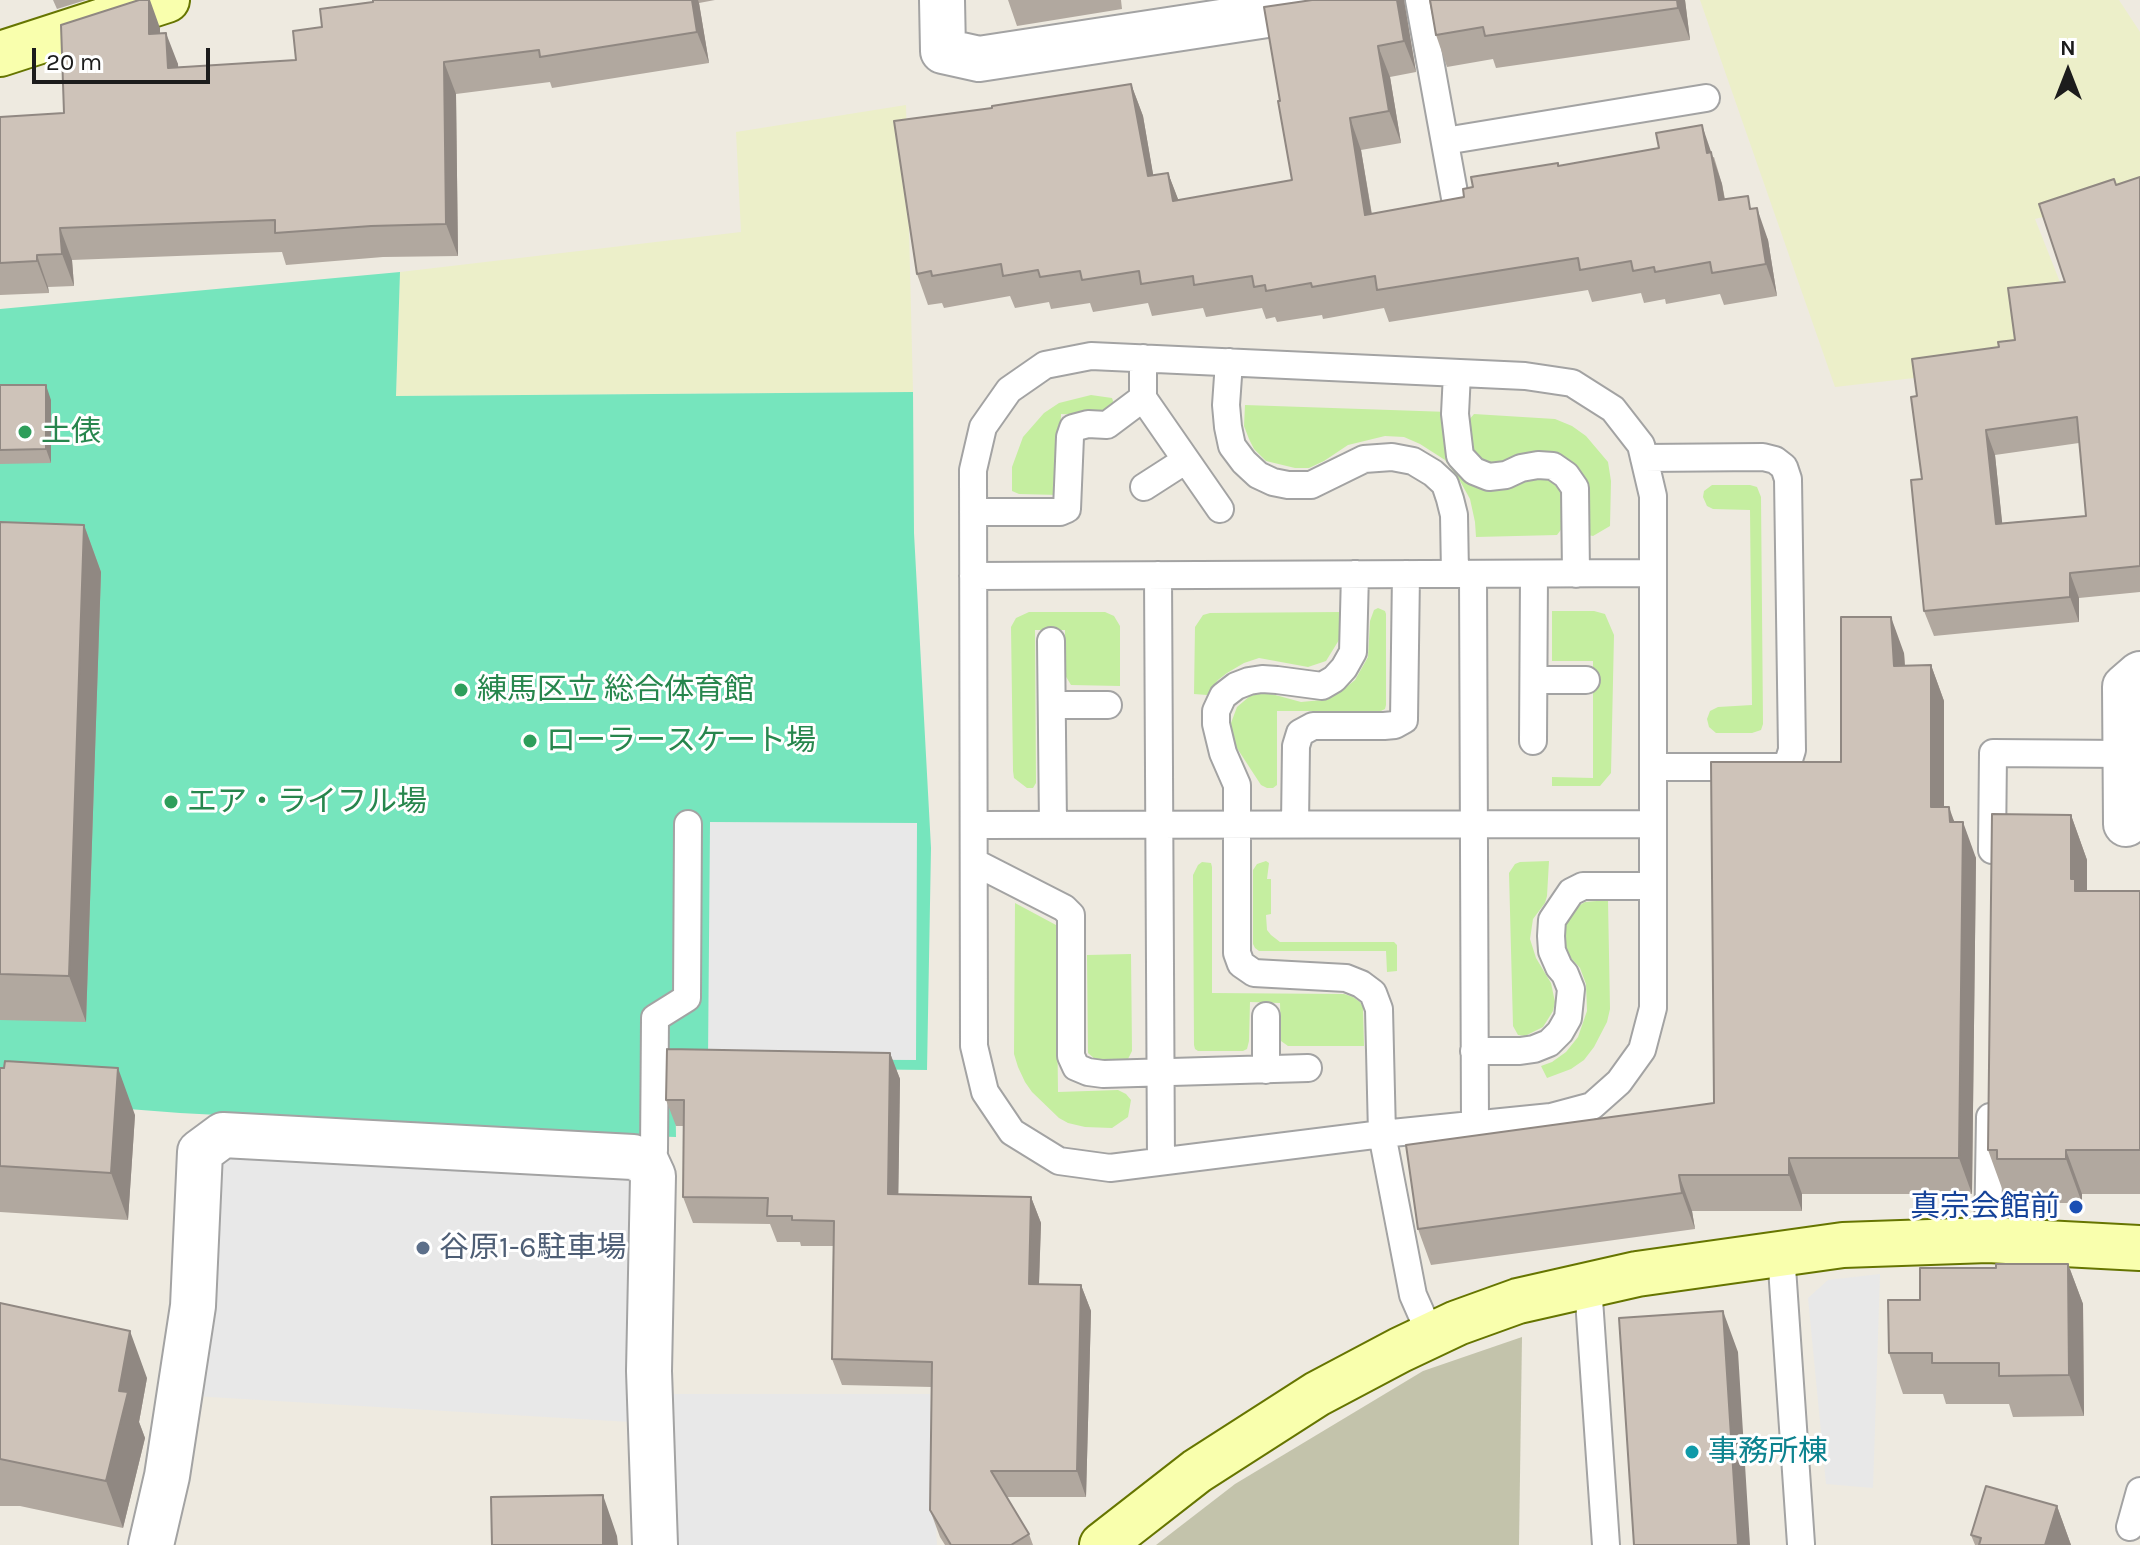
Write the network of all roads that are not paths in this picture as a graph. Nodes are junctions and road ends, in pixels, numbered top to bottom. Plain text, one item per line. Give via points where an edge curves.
1 (942, 0) edge
2 (1365, 0) edge
3 (1419, 0) edge
4 (139, 4) edge
5 (0, 54) edge
6 (1706, 98) dead end
7 (1445, 141) junction
8 (1455, 198) edge
9 (1143, 358) junction
10 (1229, 362) junction
11 (1457, 373) junction
12 (1143, 398) junction
13 (1644, 458) junction
14 (1186, 460) junction
15 (1144, 487) dead end
16 (1220, 509) dead end
17 (973, 512) junction
18 (1653, 573) junction
19 (1355, 574) junction
20 (1406, 574) junction
21 (1464, 574) junction
22 (1534, 574) junction
23 (1576, 574) junction
24 (1158, 575) junction
25 (973, 576) junction
26 (1051, 641) dead end
27 (2140, 674) edge
28 (1534, 680) junction
29 (1586, 680) dead end
30 (1052, 705) junction
31 (1108, 705) dead end
32 (1533, 741) dead end
33 (2125, 754) junction
34 (1653, 767) junction
35 (688, 824) dead end
36 (1238, 824) junction
37 (1295, 824) junction
38 (1474, 824) junction
39 (1653, 824) junction
40 (2126, 824) dead end
41 (974, 825) junction
42 (1053, 825) junction
43 (1160, 825) junction
44 (974, 862) junction
45 (1992, 879) edge
46 (1653, 886) junction
47 (1266, 1016) dead end
48 (1474, 1051) junction
49 (1308, 1068) dead end
50 (1266, 1070) junction
51 (1160, 1073) junction
52 (1990, 1099) edge
53 (1475, 1125) junction
54 (1382, 1134) junction
55 (1161, 1161) junction
56 (647, 1163) junction
57 (1988, 1240) junction
58 (2140, 1248) edge
59 (1781, 1253) junction
60 (1588, 1285) junction
61 (1431, 1336) junction
62 (2140, 1491) edge
63 (2130, 1527) dead end
64 (1801, 1544) edge
65 (151, 1545) edge
66 (655, 1545) edge
67 (1102, 1545) edge
68 (1606, 1545) edge

1 - 2 street via 943,51 979,59
3 - 7 lane
4 - 5 street
6 - 7 lane
7 - 8 lane
9 - 10 lane
9 - 12 lane
9 - 17 lane via 1091,356 1045,365 1009,390 983,427 973,470
10 - 11 lane
10 - 21 lane via 1226,405 1232,446 1258,475 1288,485 1311,485 1364,459 1413,461 1445,484
11 - 13 lane via 1572,383 1613,409 1641,445
11 - 23 lane via 1460,456 1474,471 1489,477 1553,466 1575,488
12 - 14 lane
12 - 17 lane via 1107,425 1073,428 1065,511
13 - 18 lane via 1653,496
13 - 34 lane via 1763,457 1784,467 1788,479 1788,763
14 - 15 lane
14 - 16 lane
17 - 25 lane
18 - 23 lane
18 - 34 lane
19 - 20 lane
19 - 24 lane
19 - 36 lane via 1353,652 1334,679 1322,686 1262,679 1223,696 1216,724 1237,785
20 - 21 lane
20 - 37 lane via 1404,720 1384,726 1313,726 1300,733
21 - 22 lane
21 - 38 lane
22 - 23 lane
22 - 28 lane
24 - 25 lane
24 - 43 lane
25 - 41 lane
26 - 30 lane
27 - 33 street via 2125,687
28 - 29 lane
28 - 32 lane
30 - 31 lane
30 - 42 lane
33 - 40 street
33 - 45 lane via 1993,753
34 - 39 lane
35 - 56 lane via 687,998 655,1018 654,1151
36 - 37 lane
36 - 43 lane
36 - 54 lane via 1241,964 1254,973 1346,978 1373,993 1379,1009
37 - 38 lane
38 - 39 lane
38 - 48 lane
39 - 46 lane
41 - 42 lane
41 - 44 lane
42 - 43 lane
43 - 51 lane
44 - 51 lane via 1071,915 1071,1056 1076,1067 1103,1074
44 - 55 lane via 974,1046 985,1092 1012,1132 1059,1161 1110,1168
46 - 48 lane via 1583,886 1571,892 1552,920 1552,951 1571,989 1568,1018 1560,1032 1534,1049
46 - 53 lane via 1653,1008 1642,1050 1619,1082 1592,1106 1551,1117
47 - 50 lane
48 - 53 lane
49 - 50 lane
50 - 51 lane
51 - 55 lane
52 - 57 lane
53 - 54 lane
54 - 55 lane
54 - 61 lane via 1413,1295
56 - 65 street via 633,1157 223,1135 200,1152 193,1306
56 - 66 street via 653,1176 649,1371
57 - 58 street
57 - 59 street via 1843,1245
59 - 60 street
59 - 64 lane
60 - 61 street via 1518,1301
60 - 68 lane
61 - 67 street via 1317,1394 1197,1471
62 - 63 lane

